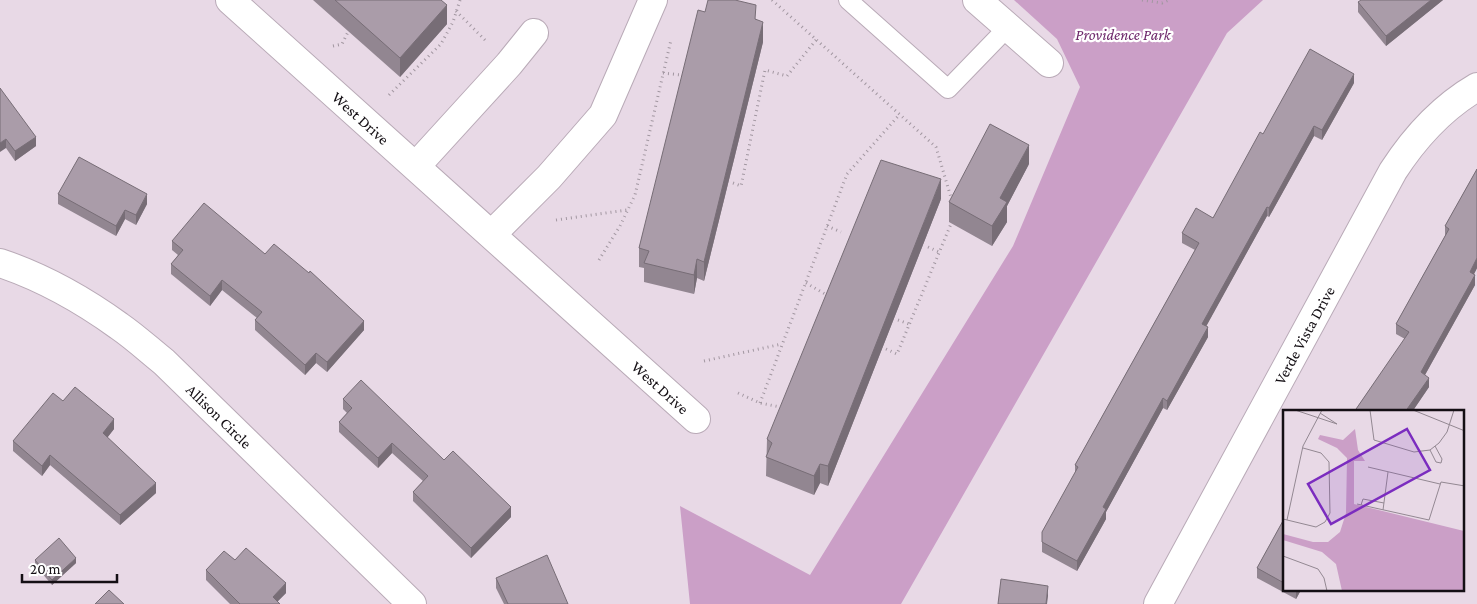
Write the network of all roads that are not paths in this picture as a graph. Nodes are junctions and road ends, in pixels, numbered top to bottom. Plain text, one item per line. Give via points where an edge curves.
1 (230, 0) edge
2 (653, 0) edge
3 (848, 0) edge
4 (977, 0) edge
5 (1008, 27) junction
6 (534, 33) dead end
7 (1049, 63) dead end
8 (1477, 87) edge
9 (416, 166) junction
10 (492, 234) junction
11 (0, 263) edge
12 (696, 419) dead end
13 (412, 604) edge
14 (1158, 604) edge

1 - 9 street, West Drive
2 - 10 street via 603,115
3 - 5 lane via 948,89
4 - 5 street
5 - 7 street
6 - 9 street
8 - 14 street, Verde Vista Drive via 1457,98 1421,132 1393,172
9 - 10 street, West Drive
10 - 12 street, West Drive
11 - 13 street, Allison Circle via 22,270 72,295 120,326 157,356

